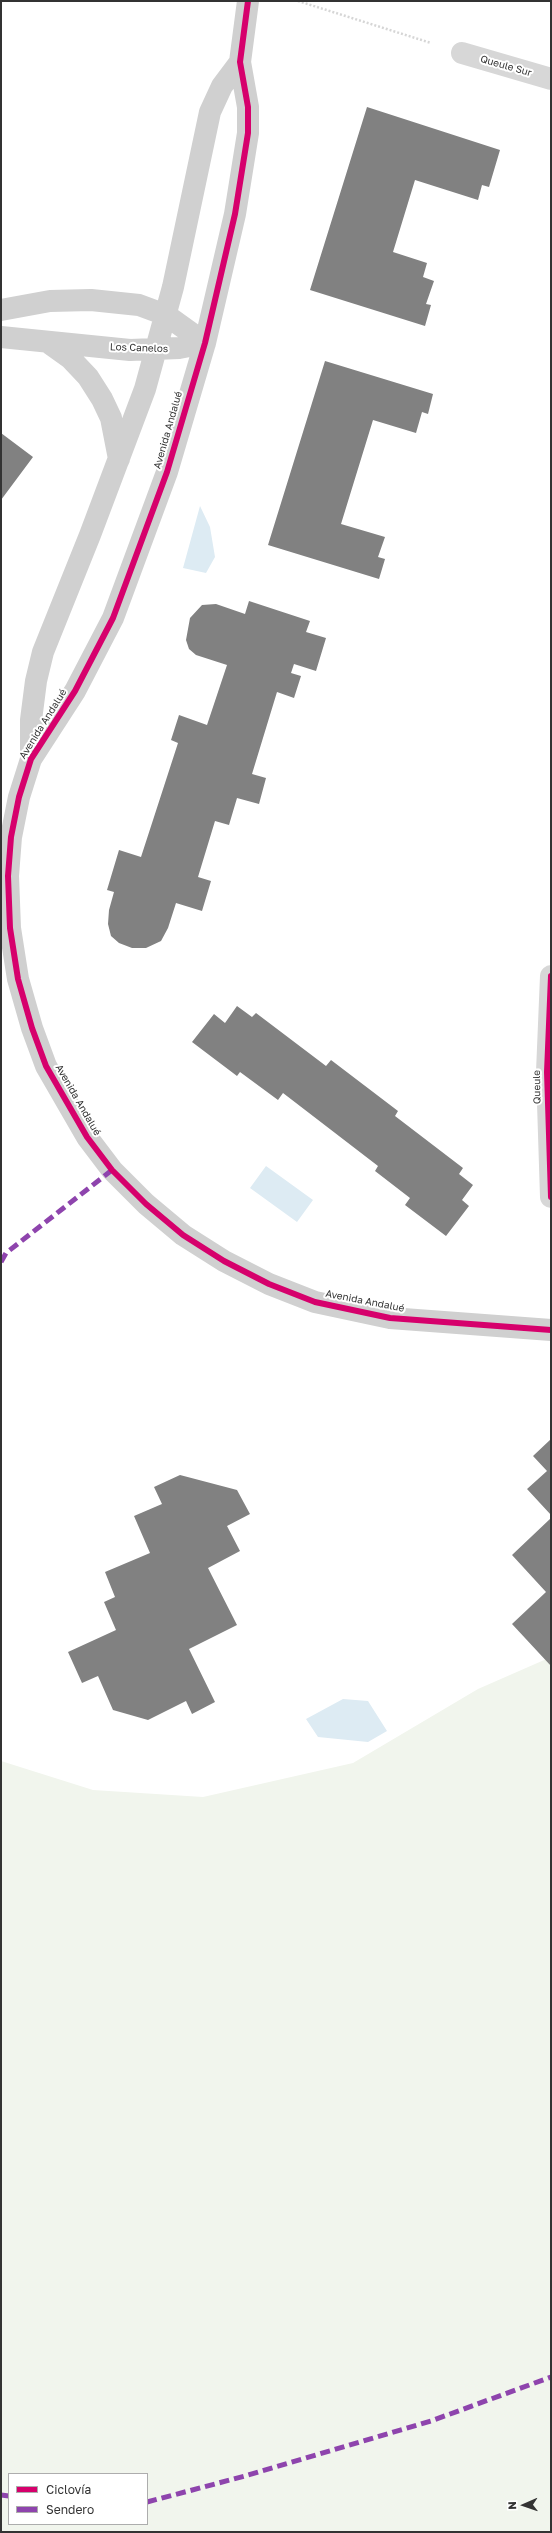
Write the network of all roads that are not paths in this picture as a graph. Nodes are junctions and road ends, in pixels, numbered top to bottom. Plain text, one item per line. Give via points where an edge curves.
1 (248, 1) edge
2 (462, 53) road end
3 (240, 62) junction
4 (551, 80) edge
5 (1, 310) edge
6 (166, 315) junction
7 (1, 337) edge
8 (49, 343) junction
9 (204, 343) junction
10 (156, 350) junction
11 (119, 460) junction
12 (31, 759) junction
13 (551, 976) edge
14 (551, 1197) edge
15 (551, 1330) edge

1 - 3 street, Avenida Andalué
2 - 4 street, Queule Sur
3 - 6 street, Avenida Andalué via 222,86 210,112
3 - 9 street, Avenida Andalué via 248,107 248,133 234,221
5 - 6 street via 50,301 91,300 139,305
6 - 9 street
6 - 10 street, Avenida Andalué
7 - 8 street, Los Canelos
8 - 10 street, Los Canelos
8 - 11 street via 70,358 88,377 102,399 111,418
9 - 10 street, Los Canelos
9 - 12 street, Avenida Andalué via 167,472 113,618 75,691
10 - 11 street, Avenida Andalué
11 - 12 street, Avenida Andalué via 44,652 36,681 32,712
12 - 15 street, Avenida Andalué via 11,836 8,876 10,928 18,979 46,1066 87,1137 112,1170 146,1204 183,1234 224,1261 268,1284 315,1302 390,1318
13 - 14 street, Queule via 547,1072

